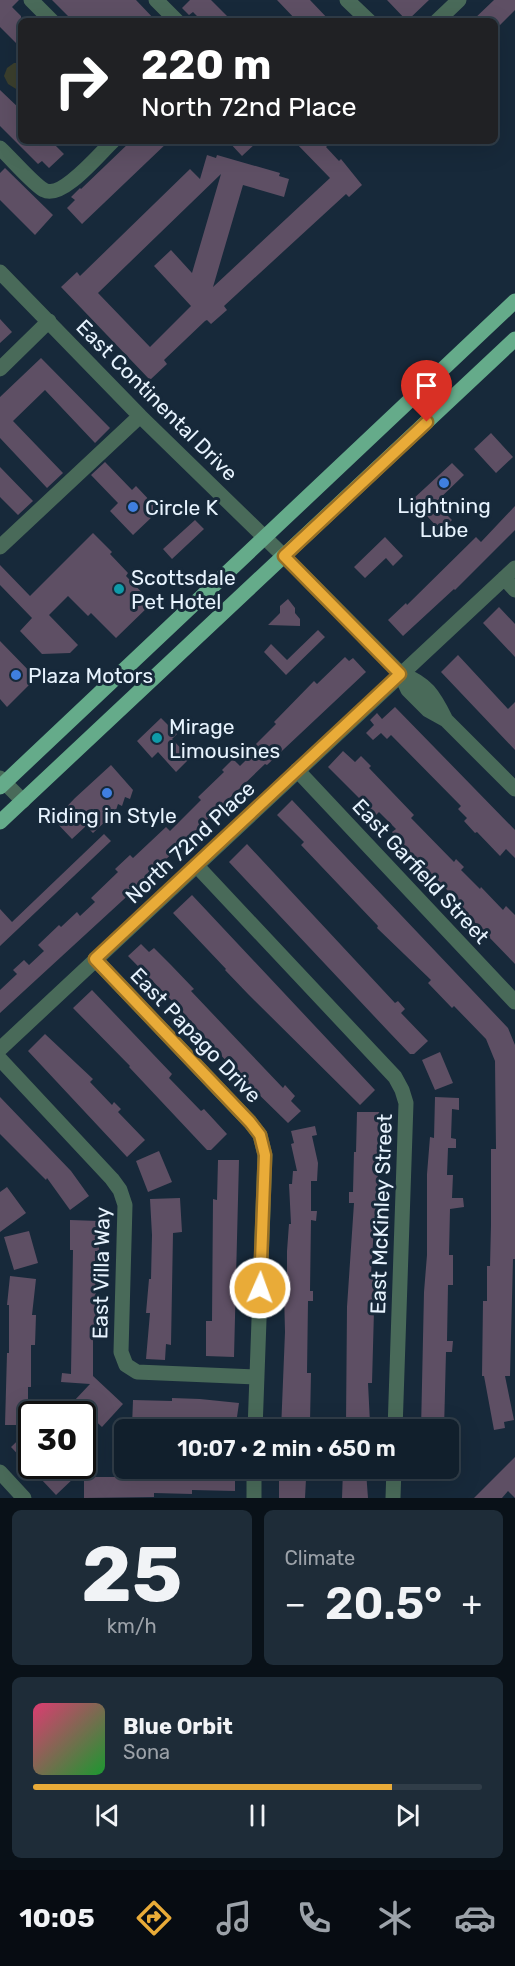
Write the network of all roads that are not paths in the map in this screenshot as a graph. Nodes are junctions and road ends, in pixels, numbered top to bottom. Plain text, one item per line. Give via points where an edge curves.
1 (31, 0) edge
2 (156, 0) edge
3 (347, 0) edge
4 (459, 0) edge
5 (48, 18) edge
6 (174, 18) edge
7 (366, 18) edge
8 (440, 18) edge
9 (110, 144) edge
10 (0, 148) edge
11 (0, 272) edge
12 (515, 301) edge
13 (49, 321) junction
14 (515, 339) edge
15 (0, 369) edge
16 (140, 416) junction
17 (265, 537) junction
18 (0, 547) edge
19 (284, 556) junction
20 (509, 573) edge
21 (515, 590) edge
22 (400, 674) junction
23 (297, 770) junction
24 (2, 782) edge
25 (515, 789) edge
26 (23, 801) junction
27 (0, 822) edge
28 (196, 865) junction
29 (95, 959) junction
30 (515, 1002) edge
31 (0, 1049) edge
32 (0, 1059) edge
33 (257, 1377) junction
34 (255, 1419) edge
35 (395, 1419) edge
36 (0, 1472) edge
37 (254, 1479) edge
38 (394, 1479) edge
39 (24, 1498) edge
40 (254, 1498) edge
41 (393, 1498) edge

1 - 5 street
2 - 6 street
3 - 7 street
4 - 8 street
9 - 10 street via 65,188 54,193 44,190
11 - 13 street, East Continental Drive
12 - 17 main road
13 - 15 street
13 - 16 street, East Continental Drive
14 - 19 main road
16 - 17 street, East Continental Drive
16 - 18 street
17 - 19 street, East Continental Drive
17 - 24 main road
19 - 22 street, East Continental Drive
19 - 26 main road
20 - 21 street
20 - 22 street, North 72nd Place
22 - 23 street, North 72nd Place
22 - 25 street, East Continental Drive via 418,681 436,699 446,720
23 - 28 street, North 72nd Place
23 - 30 street, East Garfield Street
24 - 26 street
26 - 27 main road
28 - 29 street, North 72nd Place
28 - 35 street, East McKinley Street via 402,1089 406,1103
29 - 31 street, North 72nd Place
29 - 33 street, East Papago Drive via 260,1135 265,1155
32 - 33 street, East Villa Way via 120,1190 125,1205 121,1352 126,1365 137,1372
33 - 34 street, East Papago Drive
36 - 39 street
37 - 40 street
38 - 41 street

